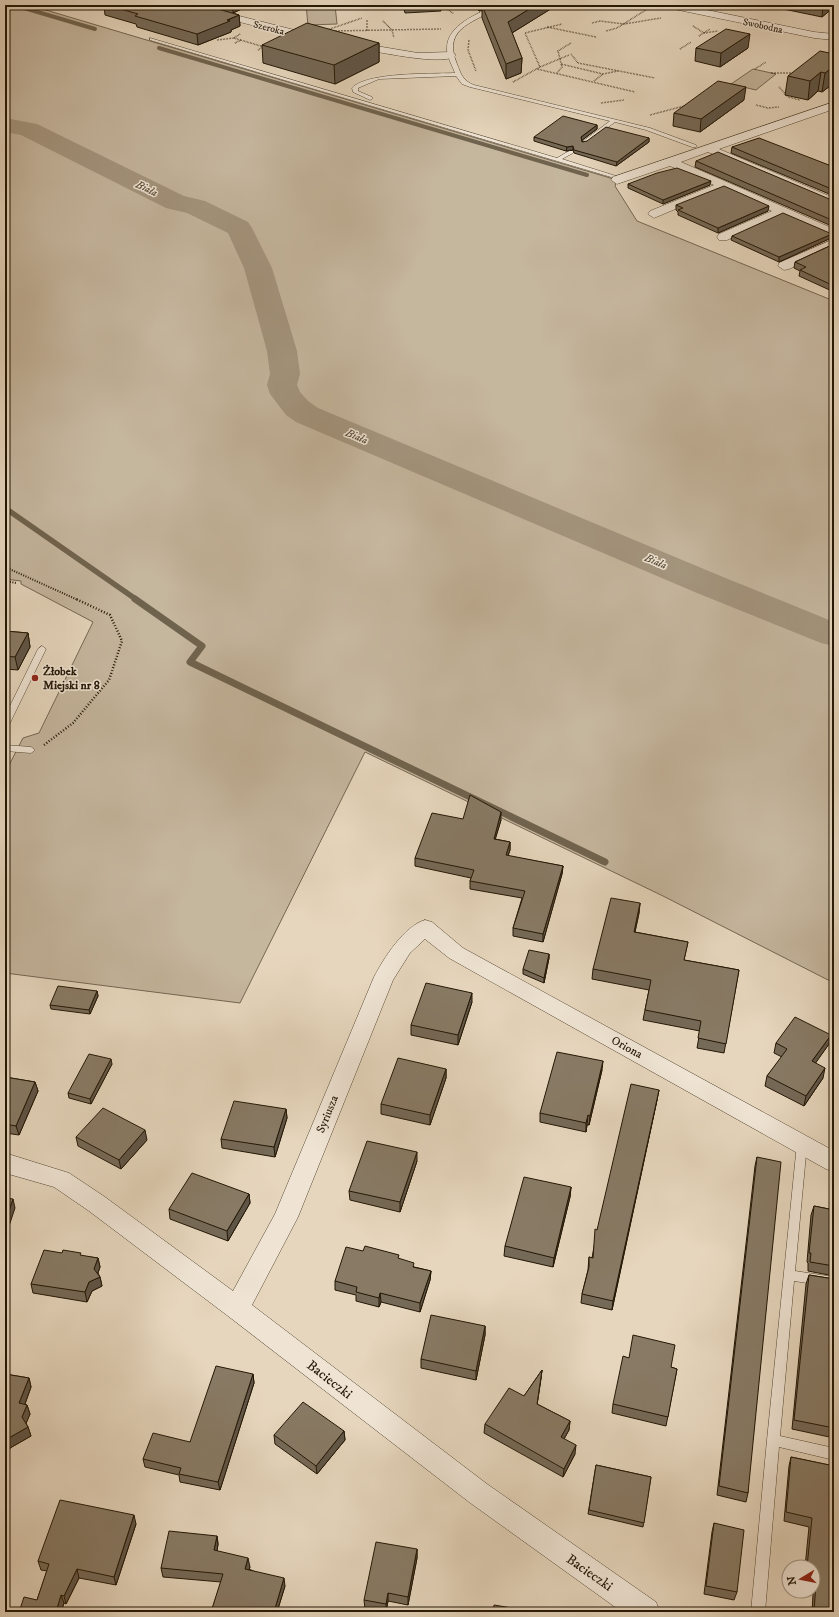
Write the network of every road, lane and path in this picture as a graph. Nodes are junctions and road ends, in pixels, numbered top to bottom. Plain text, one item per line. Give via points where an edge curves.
1 (184, 5) edge
2 (442, 5) edge
3 (498, 5) edge
4 (669, 5) edge
5 (649, 8) dead end
6 (454, 14) dead end
7 (663, 17) dead end
8 (362, 18) dead end
9 (367, 20) dead end
10 (592, 23) dead end
11 (562, 24) dead end
12 (624, 24) junction
13 (547, 27) junction
14 (459, 29) junction
15 (367, 30) junction
16 (606, 31) dead end
17 (470, 37) dead end
18 (596, 37) dead end
19 (834, 37) edge
20 (234, 38) dead end
21 (368, 38) edge
22 (152, 39) edge
23 (217, 40) edge
24 (241, 40) dead end
25 (323, 41) edge
26 (691, 42) dead end
27 (235, 43) dead end
28 (571, 43) dead end
29 (343, 46) edge
30 (264, 47) edge
31 (680, 49) dead end
32 (258, 50) dead end
33 (451, 56) junction
34 (560, 59) junction
35 (766, 62) dead end
36 (561, 64) junction
37 (540, 67) junction
38 (537, 69) junction
39 (755, 69) dead end
40 (621, 70) junction
41 (557, 73) junction
42 (771, 73) dead end
43 (792, 73) edge
44 (457, 74) junction
45 (603, 74) junction
46 (655, 78) dead end
47 (594, 82) junction
48 (512, 83) edge
49 (485, 89) junction
50 (635, 92) dead end
51 (624, 100) dead end
52 (601, 103) dead end
53 (689, 105) edge
54 (834, 105) edge
55 (614, 120) junction
56 (622, 122) junction
57 (494, 134) dead end
58 (584, 143) edge
59 (694, 146) dead end
60 (708, 148) junction
61 (571, 152) edge
62 (558, 159) junction
63 (669, 161) junction
64 (615, 178) joint
65 (724, 185) junction
66 (834, 202) edge
67 (782, 211) junction
68 (654, 214) dead end
69 (834, 234) edge
70 (723, 236) dead end
71 (834, 243) edge
72 (784, 266) dead end
73 (5, 567) edge
74 (5, 581) edge
75 (16, 582) dead end
76 (42, 649) dead end
77 (5, 725) edge
78 (5, 748) edge
79 (31, 750) joint
80 (425, 927) joint
81 (802, 1144) junction
82 (834, 1162) edge
83 (5, 1163) edge
84 (789, 1275) junction
85 (834, 1282) edge
86 (237, 1308) junction
87 (773, 1440) junction
88 (834, 1454) edge
89 (646, 1612) edge
90 (758, 1612) edge

1 - 25 street, Szeroka
2 - 6 path
3 - 14 lane
4 - 19 street, Swobodna
5 - 12 path
7 - 12 path
8 - 15 path via 325,31
9 - 15 path
10 - 12 path via 600,21
11 - 13 path
12 - 16 path
13 - 18 path
13 - 37 path via 525,33
14 - 15 path
14 - 33 lane via 450,43
15 - 21 path
17 - 49 path via 468,50 478,79
20 - 23 path
22 - 62 lane
24 - 27 path
26 - 31 path
28 - 34 path via 558,51
29 - 33 street via 413,56
30 - 32 path
33 - 44 lane
34 - 36 path
34 - 37 path
34 - 40 path via 570,54 578,63
35 - 39 path
36 - 41 path via 562,67
36 - 45 path
37 - 38 path
38 - 41 path
38 - 48 path
40 - 45 path
40 - 46 path
41 - 47 path
42 - 43 path
44 - 49 lane via 459,80 466,84
44 - 57 lane via 378,78 355,88 356,92 362,95
45 - 47 path
47 - 50 path
49 - 55 lane
51 - 52 path
53 - 56 path
54 - 60 street
55 - 56 lane
55 - 58 lane
56 - 59 lane
60 - 63 street
60 - 66 street
61 - 62 lane
62 - 64 lane
63 - 64 street
63 - 65 street
65 - 67 street
65 - 68 street
67 - 69 street
67 - 70 street
71 - 72 street
73 - 79 path via 110,615 122,641 109,680 96,696 73,723 50,742
74 - 75 path
76 - 77 lane
78 - 79 lane
80 - 81 street, Oriona via 456,953
80 - 86 street, Syriusza via 403,948 384,977 286,1217
81 - 82 street, Oriona
81 - 84 lane
83 - 86 street, Bacieczki via 61,1180
84 - 85 lane
84 - 87 lane
86 - 89 street, Bacieczki via 478,1493
87 - 88 lane
87 - 90 lane

